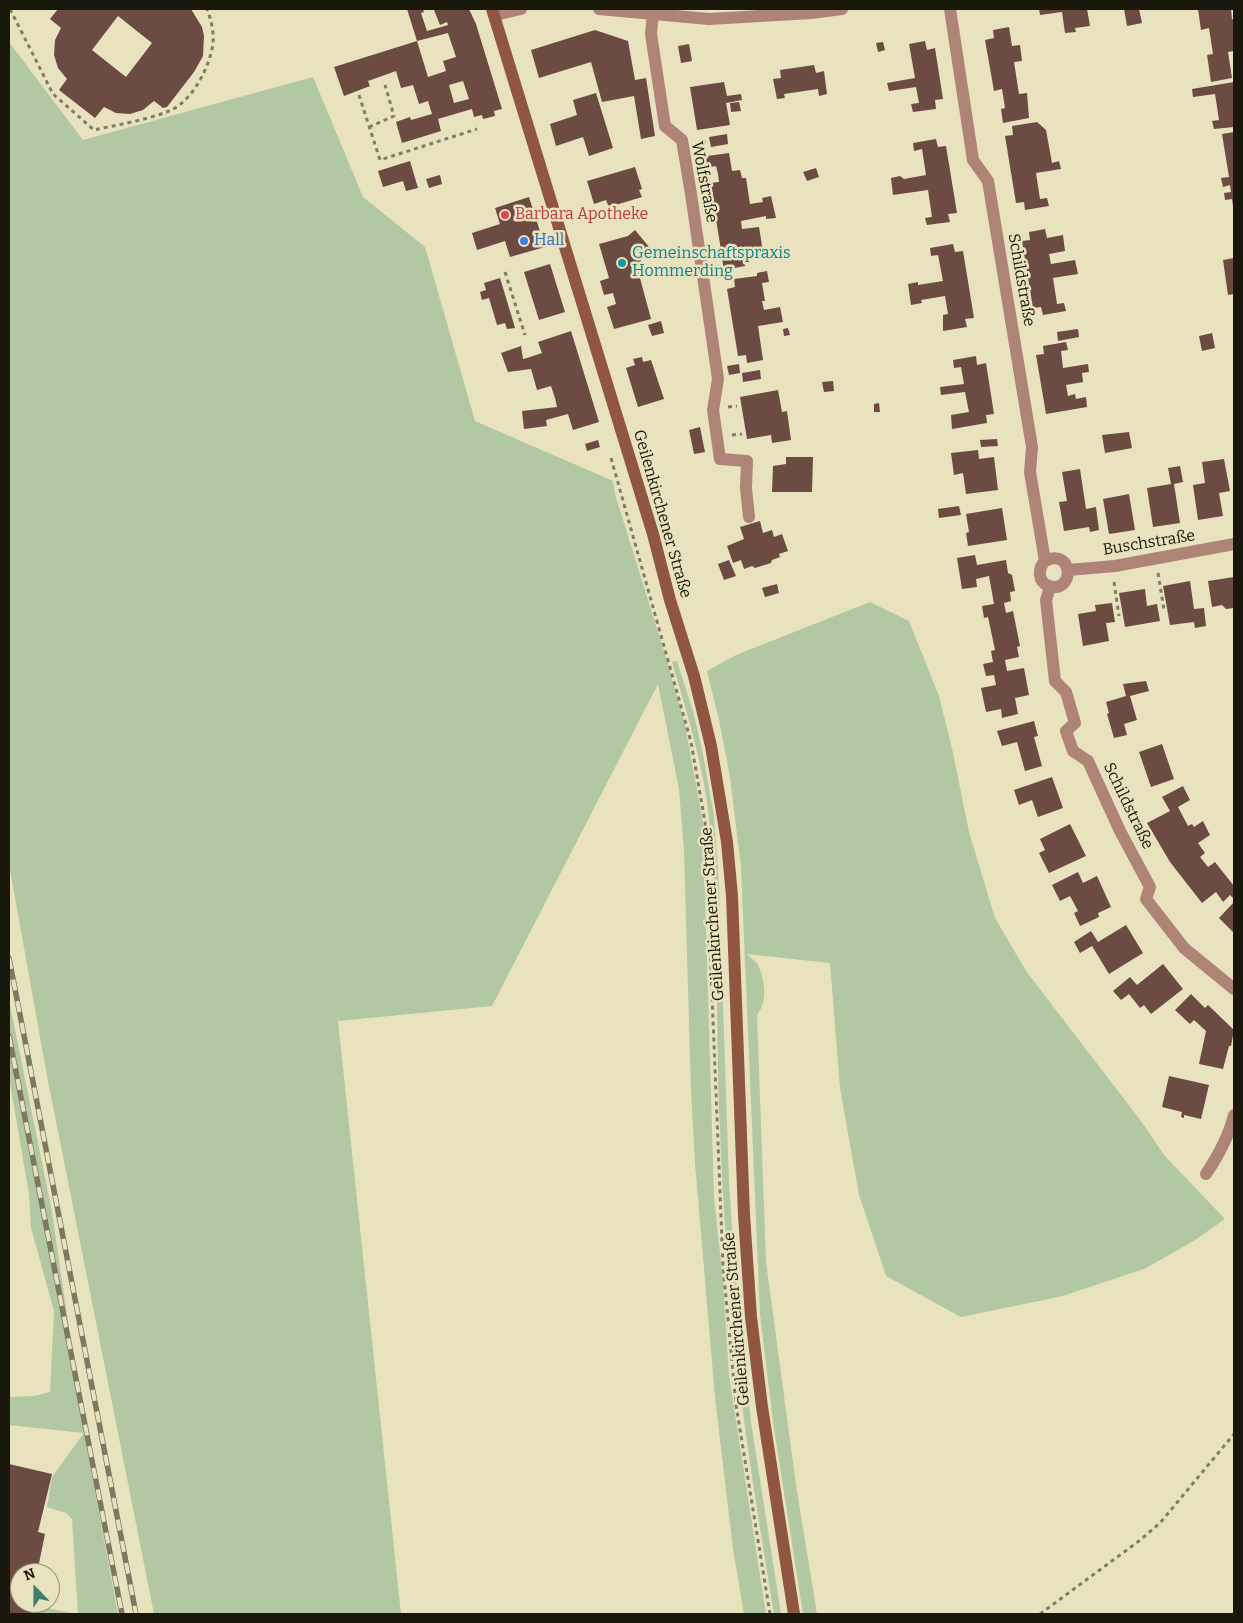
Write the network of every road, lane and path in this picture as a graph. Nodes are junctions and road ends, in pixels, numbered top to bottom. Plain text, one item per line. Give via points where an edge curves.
1 (10, 9) edge
2 (207, 9) edge
3 (521, 9) edge
4 (599, 9) edge
5 (842, 9) edge
6 (950, 9) edge
7 (493, 12) edge
8 (653, 13) junction
9 (385, 85) dead end
10 (358, 95) dead end
11 (369, 127) junction
12 (477, 129) dead end
13 (505, 272) dead end
14 (525, 335) dead end
15 (610, 457) dead end
16 (749, 517) dead end
17 (1234, 544) edge
18 (1156, 559) junction
19 (1045, 560) junction
20 (1112, 566) junction
21 (1068, 570) junction
22 (1050, 587) junction
23 (1164, 610) dead end
24 (1118, 616) dead end
25 (1234, 989) edge
26 (1234, 1115) edge
27 (1206, 1174) dead end
28 (1234, 1434) edge
29 (793, 1611) edge
30 (770, 1614) edge
31 (1040, 1614) edge

1 - 2 path via 52,94 94,130 168,112 188,98 206,67 213,43
3 - 7 street
4 - 8 street
5 - 8 street via 709,19
6 - 19 street, Schildstraße via 973,160 988,181 1032,447 1030,472
7 - 29 main road, Geilenkirchener Straße via 653,534 711,746 727,842 732,896 751,1317
8 - 16 street, Wolfstraße via 651,34 665,126 682,140 696,230 718,379 713,410 720,459 747,461
9 - 11 path via 394,116
10 - 11 path
11 - 12 path via 380,160
13 - 14 path
15 - 30 path via 691,742 705,822 723,1266 736,1405
17 - 18 street, Buschstraße
18 - 20 street, Buschstraße
18 - 23 path
19 - 21 street via 1059,559
19 - 22 street, Schildstraße via 1039,575
20 - 21 street, Buschstraße
20 - 24 path
21 - 22 street via 1064,583
22 - 25 street, Schildstraße via 1046,600 1055,681 1066,692 1075,723 1066,731 1073,751 1088,761 1150,887 1146,900 1184,948
26 - 27 street via 1219,1154
28 - 31 path via 1160,1523

